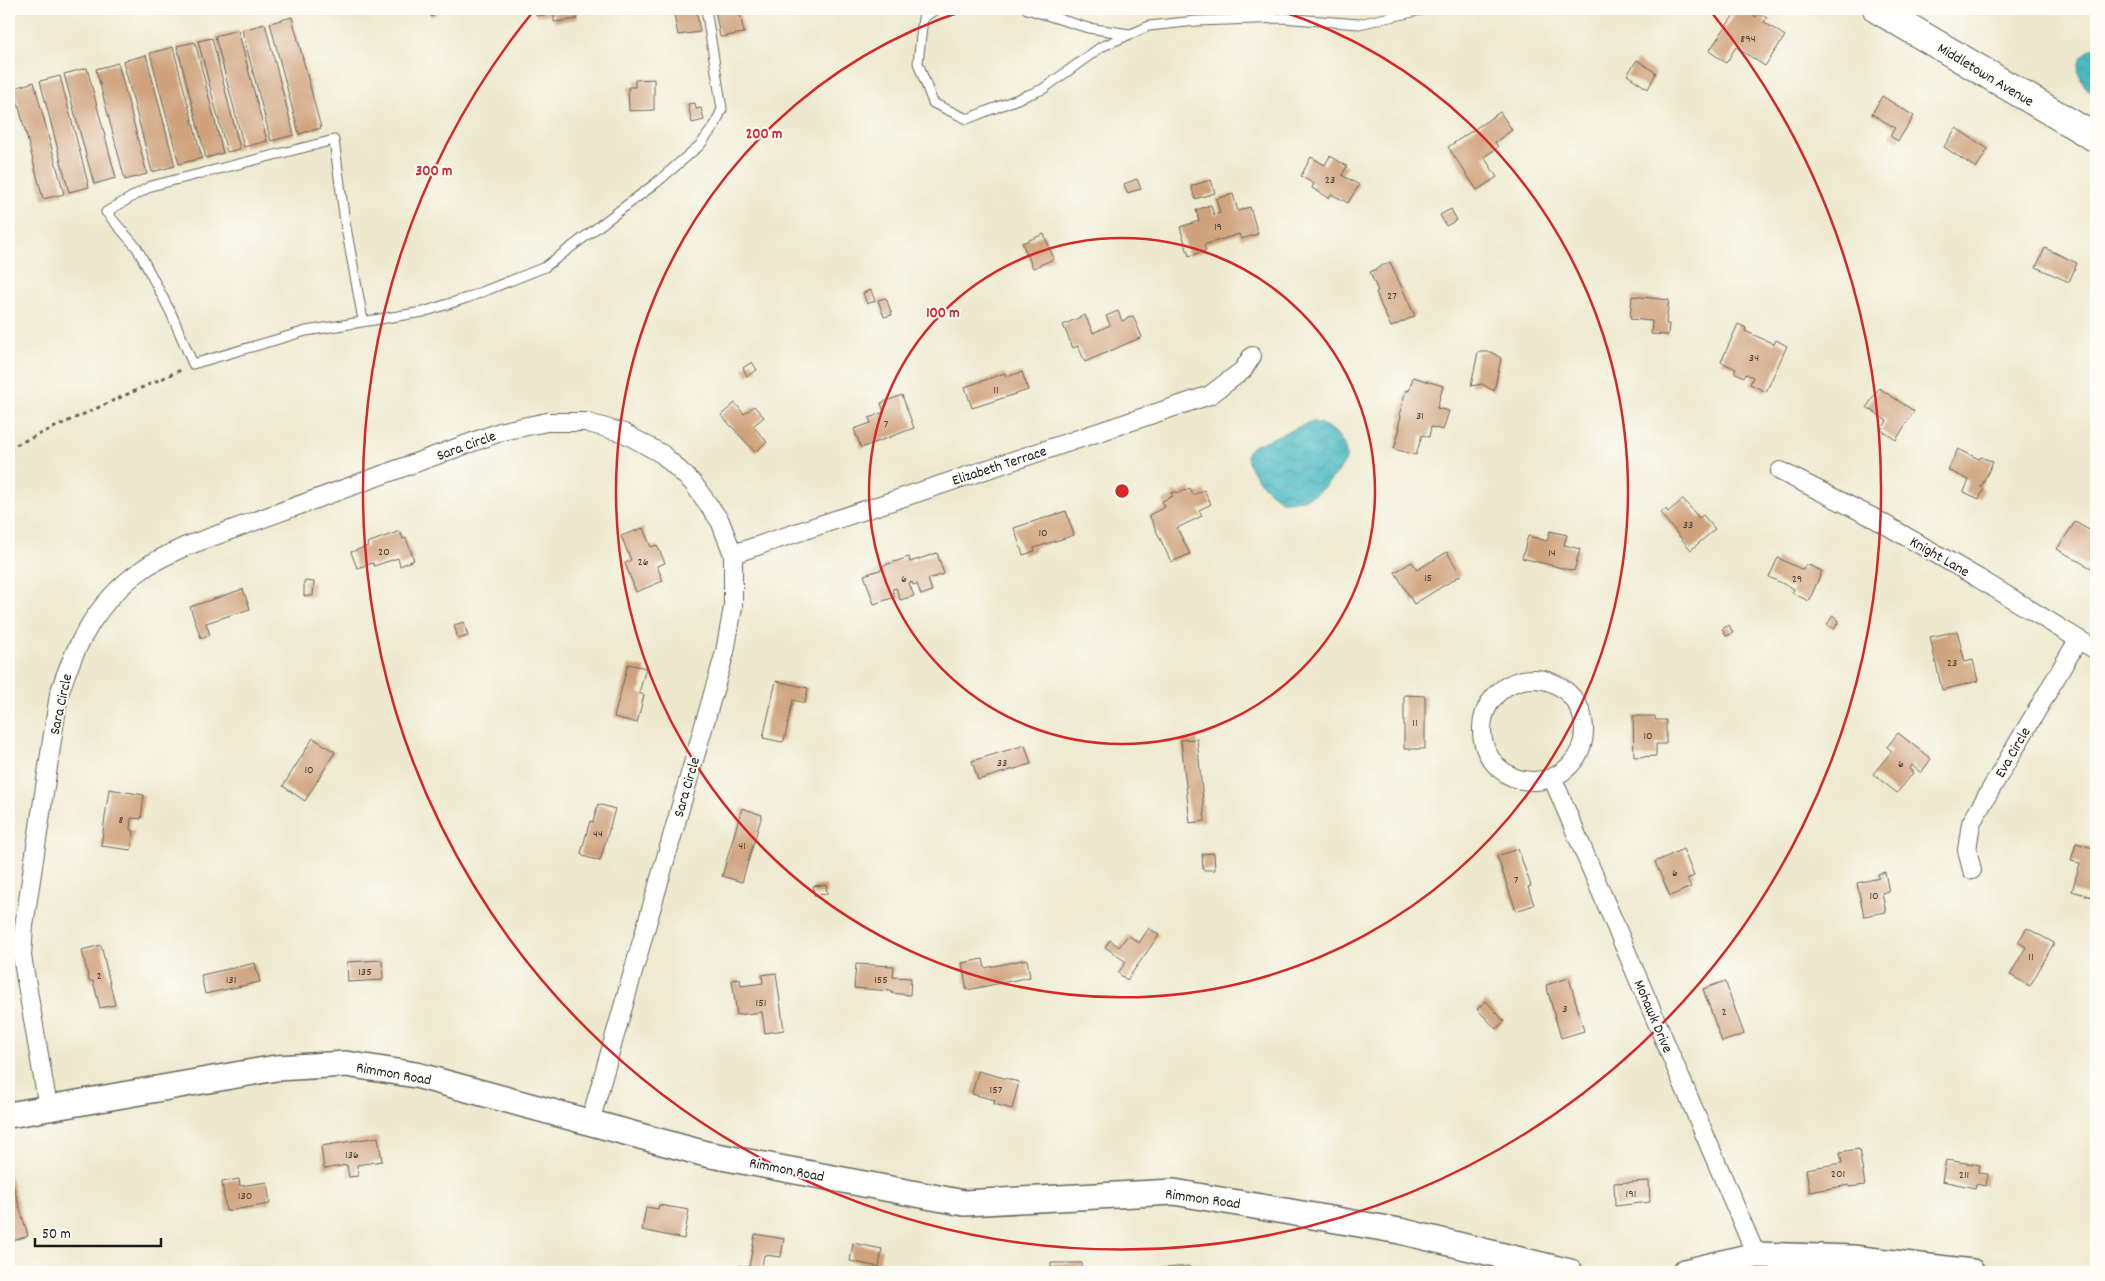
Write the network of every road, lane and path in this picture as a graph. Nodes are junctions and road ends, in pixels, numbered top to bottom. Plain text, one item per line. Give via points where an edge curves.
1 (706, 9) edge
2 (936, 9) edge
3 (1027, 9) edge
4 (1426, 9) edge
5 (1877, 9) edge
6 (1130, 34) junction
7 (2096, 138) edge
8 (363, 320) junction
9 (1252, 356) dead end
10 (193, 364) junction
11 (9, 448) edge
12 (1780, 471) dead end
13 (733, 554) junction
14 (2078, 640) junction
15 (2096, 650) edge
16 (1552, 777) junction
17 (1972, 870) dead end
18 (48, 1108) junction
19 (9, 1115) edge
20 (590, 1122) junction
21 (1756, 1255) junction
22 (1570, 1272) edge
23 (1685, 1272) edge
24 (1972, 1272) edge

1 - 8 lane via 722,109 700,145 546,267 422,312
2 - 6 lane via 923,18 918,63 933,103 967,119 1043,89 1101,47
3 - 6 lane via 1088,28
4 - 6 lane via 1359,24 1282,18 1196,21 1148,26
5 - 7 main road, Middletown Avenue
8 - 10 lane via 306,331
8 - 10 lane via 334,140 152,186 106,212 137,248
9 - 13 street, Elizabeth Terrace via 1239,374 1210,395
10 - 11 path
12 - 14 street, Knight Lane via 1872,517
13 - 18 street, Sara Circle via 720,521 694,483 662,454 624,433 585,422 547,422 504,431 202,540 143,569 111,596 87,627 69,661 59,694 22,956
13 - 20 street, Sara Circle via 733,606 725,652
14 - 15 street, Knight Lane
14 - 17 street, Eva Circle via 1971,823 1967,850
16 - 16 street via 1570,765 1579,752 1584,730 1579,708 1570,695 1551,683 1530,679 1512,684 1500,692 1486,710 1483,732 1486,749 1499,768 1514,777 1535,781
16 - 21 street, Mohawk Drive
18 - 19 street, Rimmon Road
18 - 20 street, Rimmon Road via 276,1068 346,1064 416,1075
20 - 22 street, Rimmon Road via 706,1154 964,1203 1174,1192 1400,1231
21 - 23 street
21 - 24 street via 1852,1258

